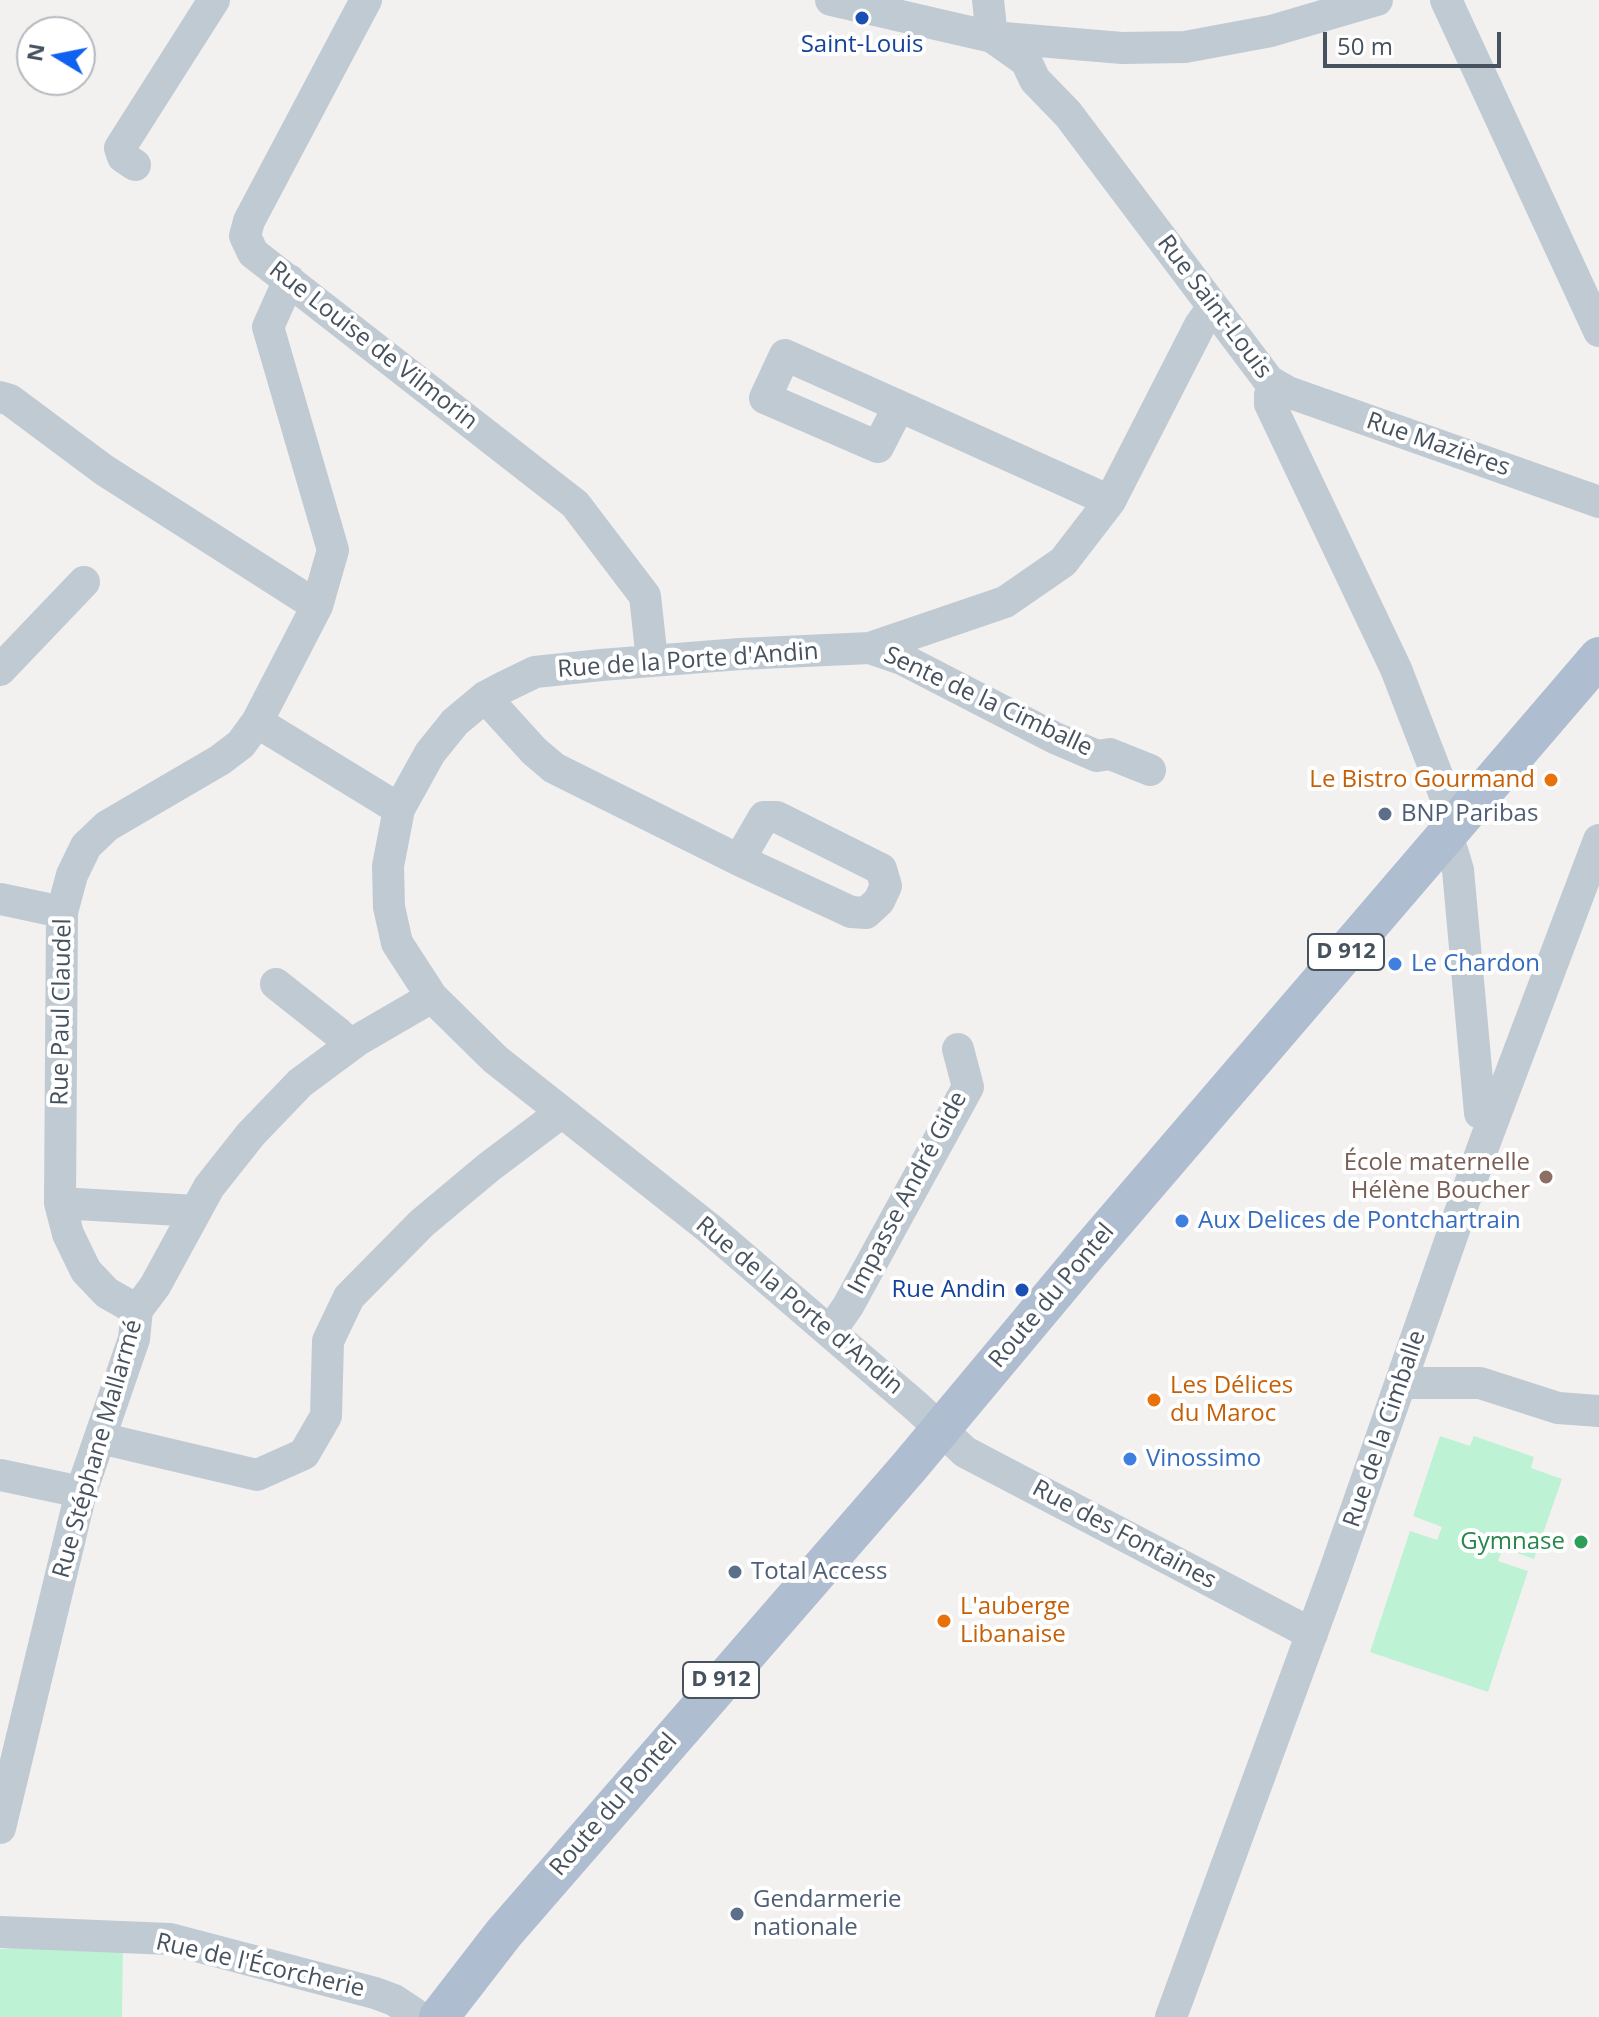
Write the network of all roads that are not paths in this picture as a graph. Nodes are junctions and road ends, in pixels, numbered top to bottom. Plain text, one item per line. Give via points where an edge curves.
1 (214, 0) edge
2 (366, 0) edge
3 (831, 0) edge
4 (988, 0) edge
5 (1377, 0) edge
6 (1446, 0) edge
7 (992, 37) junction
8 (135, 165) dead end
9 (289, 280) junction
10 (1213, 307) junction
11 (1599, 331) edge
12 (1278, 388) junction
13 (0, 397) edge
14 (899, 406) dead end
15 (1110, 501) junction
16 (1599, 502) edge
17 (84, 582) dead end
18 (317, 606) junction
19 (870, 648) junction
20 (1599, 657) edge
21 (652, 660) junction
22 (0, 670) edge
23 (485, 697) junction
24 (257, 722) junction
25 (1150, 770) dead end
26 (399, 809) junction
27 (1453, 827) junction
28 (1599, 840) edge
29 (739, 860) dead end
30 (0, 899) edge
31 (62, 912) junction
32 (276, 984) dead end
33 (432, 997) junction
34 (350, 1046) junction
35 (958, 1049) dead end
36 (562, 1112) junction
37 (1494, 1118) junction
38 (60, 1203) junction
39 (196, 1211) junction
40 (137, 1310) junction
41 (830, 1332) junction
42 (1402, 1383) junction
43 (1599, 1411) edge
44 (941, 1430) junction
45 (100, 1438) junction
46 (0, 1475) edge
47 (81, 1492) junction
48 (1312, 1634) junction
49 (0, 1828) edge
50 (0, 1932) edge
51 (504, 1933) junction
52 (418, 2017) edge
53 (439, 2017) edge
54 (1171, 2017) edge

1 - 8 street via 120,148
2 - 9 street, Rue Louise de Vilmorin via 249,221 245,236 253,253
3 - 7 street
4 - 7 street
5 - 7 street via 1271,31 1185,47 1122,48
6 - 11 street
7 - 10 street, Rue Saint-Louis via 1026,61 1035,80 1068,114
9 - 18 street, Rue Paul Claudel via 268,327 333,550
9 - 21 street, Rue Louise de Vilmorin via 575,504 645,596
10 - 12 street, Rue Saint-Louis via 1252,362
10 - 15 street, Rue de la Porte d'Andin
12 - 16 street, Rue Mazières
12 - 27 street, Rue Saint-Louis via 1270,395 1270,404 1396,669
13 - 18 street
14 - 15 street
15 - 19 street, Rue de la Porte d'Andin via 1063,562 1005,602
17 - 22 street
18 - 24 street, Rue Paul Claudel
19 - 21 street, Rue de la Porte d'Andin
19 - 25 street, Sente de la Cimballe via 902,659 1055,738
20 - 27 main road, Route du Pontel / D 912
21 - 23 street, Rue de la Porte d'Andin via 535,672
23 - 26 street, Rue de la Porte d'Andin via 430,753
23 - 29 street via 554,768
24 - 26 street
24 - 31 street, Rue Paul Claudel via 220,760 107,826 86,846
26 - 33 street, Rue de la Porte d'Andin via 388,866 389,907 397,943
27 - 37 street via 1480,1113
27 - 44 main road, Route du Pontel / D 912
28 - 37 street, Rue de la Cimballe
30 - 31 street
31 - 38 street, Rue Paul Claudel
32 - 34 street
33 - 34 street, Rue Stéphane Mallarmé
33 - 36 street, Rue de la Porte d'Andin via 495,1059
34 - 39 street, Rue Stéphane Mallarmé via 300,1083 251,1134
35 - 41 street, Impasse André Gide via 968,1087
36 - 41 street, Rue de la Porte d'Andin
36 - 45 street via 422,1223 349,1297 328,1341 326,1416 304,1454 257,1475
37 - 42 street, Rue de la Cimballe
38 - 39 street
38 - 40 street, Rue Paul Claudel via 86,1271 107,1293
39 - 40 street, Rue Stéphane Mallarmé
40 - 45 street, Rue Stéphane Mallarmé via 134,1339
41 - 44 street, Rue de la Porte d'Andin
42 - 43 street via 1480,1383 1558,1408
42 - 48 street, Rue de la Cimballe
44 - 48 street, Rue des Fontaines via 965,1452
44 - 51 main road, Route du Pontel / D 912
45 - 47 street, Rue Stéphane Mallarmé
46 - 47 street
47 - 49 street, Rue Stéphane Mallarmé
48 - 54 street, Rue de la Cimballe
50 - 52 street, Rue de l'Écorcherie via 170,1939 375,1993
51 - 52 main road, Route du Pontel / D 912 via 445,1985
51 - 53 main road, Route du Pontel / D 912

